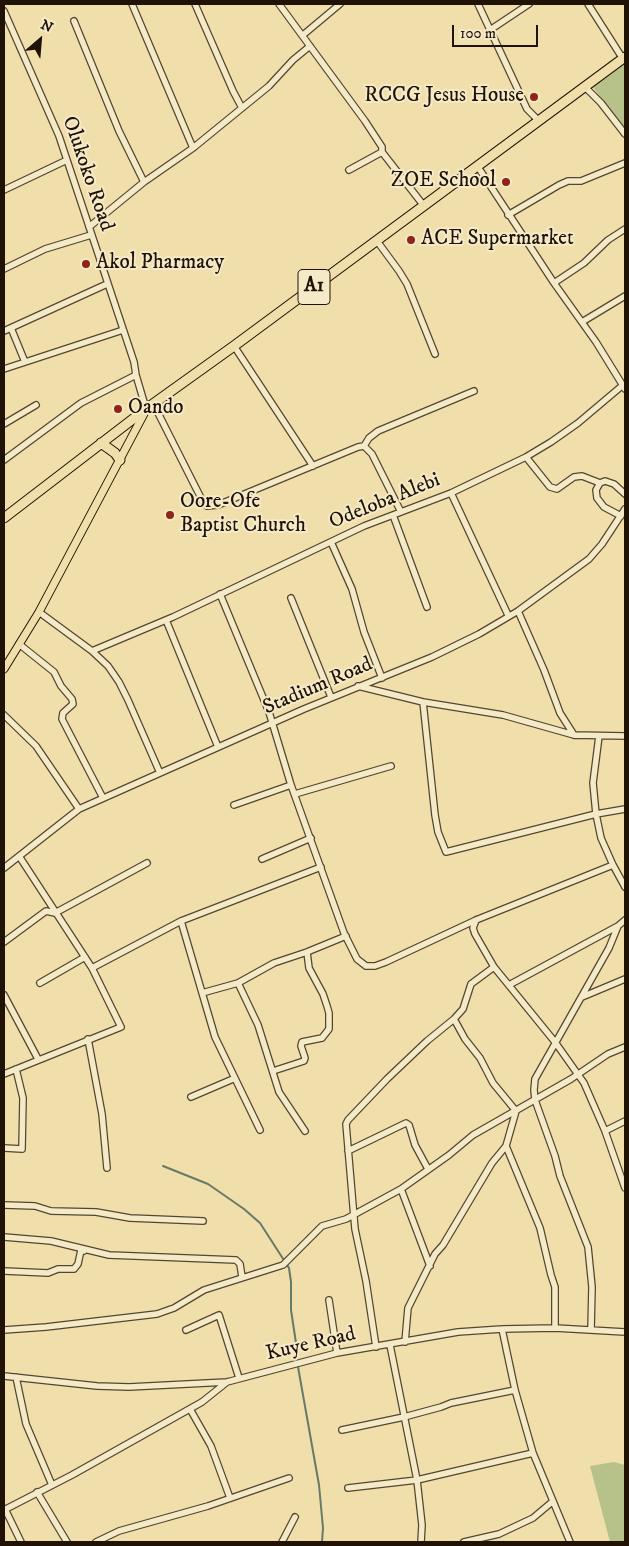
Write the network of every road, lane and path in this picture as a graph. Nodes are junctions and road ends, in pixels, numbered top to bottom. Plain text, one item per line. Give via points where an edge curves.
1 (132, 4) edge
2 (195, 4) edge
3 (279, 4) edge
4 (340, 4) edge
5 (478, 4) edge
6 (529, 4) edge
7 (588, 4) edge
8 (4, 11) edge
9 (74, 21) dead end
10 (490, 30) junction
11 (303, 35) junction
12 (310, 46) junction
13 (624, 58) edge
14 (585, 87) junction
15 (242, 108) junction
16 (539, 121) junction
17 (625, 134) edge
18 (193, 148) junction
19 (382, 152) junction
20 (67, 160) junction
21 (625, 164) edge
22 (478, 167) junction
23 (349, 170) dead end
24 (144, 182) junction
25 (4, 190) edge
26 (424, 206) junction
27 (508, 215) junction
28 (89, 227) junction
29 (625, 228) edge
30 (91, 235) junction
31 (377, 241) junction
32 (4, 269) edge
33 (554, 283) junction
34 (107, 284) junction
35 (625, 296) edge
36 (582, 322) junction
37 (10, 328) junction
38 (123, 330) junction
39 (4, 331) edge
40 (234, 346) junction
41 (435, 354) dead end
42 (25, 362) junction
43 (4, 369) edge
44 (136, 375) junction
45 (624, 387) edge
46 (474, 391) dead end
47 (36, 406) dead end
48 (150, 407) junction
49 (4, 424) edge
50 (101, 443) junction
51 (364, 446) junction
52 (526, 457) junction
53 (4, 460) edge
54 (120, 460) junction
55 (313, 466) junction
56 (600, 483) junction
57 (451, 493) junction
58 (625, 494) edge
59 (625, 509) edge
60 (401, 512) junction
61 (393, 515) junction
62 (621, 516) junction
63 (4, 517) edge
64 (331, 542) junction
65 (220, 594) junction
66 (291, 598) dead end
67 (427, 606) dead end
68 (518, 611) junction
69 (39, 612) junction
70 (508, 615) junction
71 (166, 620) junction
72 (19, 644) junction
73 (92, 651) junction
74 (4, 669) edge
75 (382, 678) junction
76 (358, 686) junction
77 (331, 697) junction
78 (423, 702) junction
79 (4, 715) edge
80 (271, 724) junction
81 (574, 735) junction
82 (599, 736) junction
83 (625, 736) edge
84 (218, 747) junction
85 (392, 766) dead end
86 (160, 773) junction
87 (291, 785) junction
88 (295, 794) junction
89 (103, 798) junction
90 (234, 805) dead end
91 (79, 809) junction
92 (625, 809) edge
93 (596, 814) junction
94 (311, 838) junction
95 (19, 856) junction
96 (262, 859) dead end
97 (147, 863) dead end
98 (613, 865) junction
99 (4, 868) edge
100 (322, 868) junction
101 (625, 886) edge
102 (55, 913) junction
103 (476, 920) junction
104 (625, 920) edge
105 (181, 922) junction
106 (618, 926) junction
107 (346, 936) junction
108 (4, 942) edge
109 (307, 952) junction
110 (85, 957) junction
111 (494, 967) junction
112 (92, 968) junction
113 (625, 978) edge
114 (40, 983) dead end
115 (238, 983) junction
116 (509, 985) junction
117 (202, 993) junction
118 (4, 995) edge
119 (582, 997) junction
120 (454, 1019) junction
121 (88, 1039) junction
122 (555, 1042) junction
123 (625, 1047) edge
124 (38, 1059) junction
125 (16, 1068) junction
126 (273, 1072) junction
127 (4, 1074) edge
128 (577, 1074) junction
129 (234, 1079) junction
130 (191, 1097) dead end
131 (535, 1100) junction
132 (516, 1110) junction
133 (625, 1121) edge
134 (260, 1130) dead end
135 (305, 1131) dead end
136 (605, 1131) junction
137 (506, 1146) junction
138 (4, 1148) edge
139 (348, 1151) junction
140 (107, 1168) dead end
141 (428, 1169) junction
142 (625, 1188) edge
143 (401, 1189) junction
144 (4, 1205) edge
145 (354, 1215) junction
146 (203, 1221) dead end
147 (4, 1237) edge
148 (94, 1252) junction
149 (430, 1266) junction
150 (4, 1271) edge
151 (242, 1277) junction
152 (329, 1300) dead end
153 (555, 1328) junction
154 (502, 1329) junction
155 (4, 1330) edge
156 (186, 1330) dead end
157 (591, 1330) junction
158 (625, 1332) edge
159 (405, 1342) junction
160 (390, 1345) junction
161 (376, 1347) junction
162 (336, 1353) junction
163 (4, 1376) edge
164 (16, 1377) junction
165 (239, 1378) junction
166 (227, 1382) junction
167 (515, 1390) junction
168 (190, 1409) junction
169 (404, 1417) junction
170 (342, 1430) dead end
171 (533, 1453) junction
172 (289, 1478) dead end
173 (417, 1480) junction
174 (52, 1485) junction
175 (348, 1488) dead end
176 (37, 1492) junction
177 (230, 1498) junction
178 (552, 1502) junction
179 (4, 1509) edge
180 (295, 1517) dead end
181 (283, 1540) edge
182 (21, 1542) edge
183 (68, 1542) edge
184 (96, 1542) edge
185 (275, 1542) edge
186 (421, 1542) edge
187 (464, 1542) edge
188 (570, 1542) edge

1 - 18 street
2 - 15 street
3 - 11 street
4 - 11 street
5 - 10 street
6 - 10 street
7 - 13 street
8 - 20 street, Olukoko Road
9 - 24 street
10 - 16 street via 527,108
11 - 12 street
12 - 15 street
12 - 19 street via 382,147
13 - 14 highway, A1
14 - 16 highway, A1
14 - 17 street
15 - 18 street
16 - 22 highway, A1
18 - 24 street
19 - 23 street
19 - 26 street
20 - 25 street
20 - 28 street, Olukoko Road
21 - 27 street via 581,181 568,181
22 - 26 highway, A1
22 - 27 street
24 - 28 street
26 - 31 highway, A1
27 - 33 street
28 - 30 street, Olukoko Road
29 - 33 street via 584,263
30 - 32 street via 45,249
30 - 34 street, Olukoko Road
31 - 40 highway, A1
31 - 41 street via 407,284
33 - 36 street
34 - 37 street
34 - 38 street, Olukoko Road
35 - 36 street
36 - 45 street
37 - 39 street
37 - 42 street
38 - 42 street
38 - 44 street, Olukoko Road
40 - 48 highway, A1
40 - 55 street
42 - 43 street
44 - 48 street, Olukoko Road
44 - 53 street via 81,403
45 - 52 street, Odeloba Alebi via 578,423
46 - 51 street via 378,431
47 - 49 street
48 - 50 highway, A1
48 - 54 main road
48 - 55 street, Olukoko Road via 207,506 218,505
50 - 54 highway
50 - 63 highway, A1
51 - 55 street
51 - 60 street via 372,454
52 - 56 street via 550,487 557,489 574,477 582,476
52 - 57 street, Odeloba Alebi
54 - 69 main road
56 - 58 street via 605,480
56 - 62 street via 596,490 597,498 604,507
57 - 60 street, Odeloba Alebi
57 - 70 street
59 - 62 street, Stadium Road
60 - 61 street, Odeloba Alebi
61 - 64 street, Odeloba Alebi
61 - 67 street
62 - 68 street, Stadium Road via 589,559
64 - 65 street, Odeloba Alebi
64 - 75 street via 352,589 366,639
65 - 71 street, Odeloba Alebi
65 - 80 street via 269,712
66 - 77 street
68 - 70 street, Stadium Road
68 - 81 street via 560,713
69 - 72 main road
69 - 73 street
70 - 75 street, Stadium Road via 457,646
71 - 73 street, Odeloba Alebi
71 - 84 street
72 - 74 main road
72 - 89 street via 54,672 72,699 73,704 62,719
73 - 86 street via 119,682
75 - 76 street, Stadium Road
76 - 77 street, Stadium Road
76 - 78 street
77 - 80 street, Stadium Road
78 - 81 street via 503,715
78 - 93 street via 435,815 446,852
79 - 91 street via 36,746
80 - 84 street, Stadium Road
80 - 87 street
81 - 82 street
82 - 83 street
82 - 93 street via 593,783
84 - 86 street, Stadium Road
85 - 88 street
86 - 89 street, Stadium Road
87 - 88 street
87 - 90 street
88 - 94 street
89 - 91 street, Stadium Road
91 - 95 street, Stadium Road
92 - 93 street
93 - 98 street via 601,838
94 - 96 street
94 - 100 street
95 - 99 street, Stadium Road
95 - 102 street
97 - 102 street
98 - 101 street
98 - 103 street
100 - 105 street
100 - 107 street
102 - 108 street via 46,911
102 - 110 street
103 - 107 street via 375,966 366,966 358,959
103 - 111 street via 475,934
104 - 106 street
105 - 112 street
105 - 117 street
106 - 116 street
106 - 119 street
107 - 109 street
109 - 115 street via 274,963
109 - 126 street via 310,968 327,1006 329,1029 322,1038 302,1042 304,1061
110 - 112 street
110 - 114 street
111 - 116 street
111 - 120 street via 471,984 463,1009
112 - 121 street via 121,1025
113 - 119 street
115 - 117 street
115 - 126 street via 258,1025
116 - 122 street
117 - 129 street via 215,1038
118 - 124 street
119 - 122 street
120 - 132 street via 493,1082
120 - 139 street via 387,1079 348,1120
121 - 124 street
121 - 140 street via 102,1114
122 - 128 street
122 - 131 street via 535,1079
123 - 128 street
124 - 125 street
125 - 127 street
125 - 138 street via 23,1098 22,1149
126 - 135 street via 283,1100
128 - 131 street
128 - 136 street
129 - 130 street
129 - 134 street
131 - 132 street
131 - 157 street via 588,1247 592,1287
132 - 137 street
132 - 141 street
133 - 136 street
136 - 142 street
137 - 149 street via 492,1163
137 - 153 street via 540,1228 555,1287
139 - 141 street via 406,1123
139 - 145 street
141 - 143 street
143 - 145 street
143 - 149 street
144 - 146 street via 130,1218
145 - 151 street via 322,1226 283,1265
145 - 161 street
147 - 148 street via 51,1241
148 - 150 street via 81,1250 74,1269 48,1273
148 - 151 street via 236,1260
149 - 159 street via 408,1308
151 - 155 street via 204,1290 157,1314
152 - 162 street
153 - 154 street, Kuye Road
153 - 157 street, Kuye Road
154 - 159 street, Kuye Road via 458,1332
154 - 167 street
156 - 165 street via 219,1315
157 - 158 street, Kuye Road
159 - 160 street, Kuye Road
160 - 161 street, Kuye Road
160 - 169 street
161 - 162 street, Kuye Road
162 - 165 street, Kuye Road
163 - 164 street, Kuye Road
164 - 166 street, Kuye Road via 129,1387
164 - 174 street via 28,1431
165 - 166 street, Kuye Road
166 - 168 street
167 - 169 street
167 - 171 street
168 - 174 street
168 - 177 street via 210,1446
169 - 170 street
169 - 173 street
171 - 173 street
171 - 178 street
172 - 177 street
173 - 175 street
173 - 186 street
174 - 176 street
176 - 179 street
176 - 183 street
177 - 184 street via 119,1531
178 - 187 street via 533,1518 499,1534
178 - 188 street
179 - 182 street
180 - 181 street
181 - 185 street

